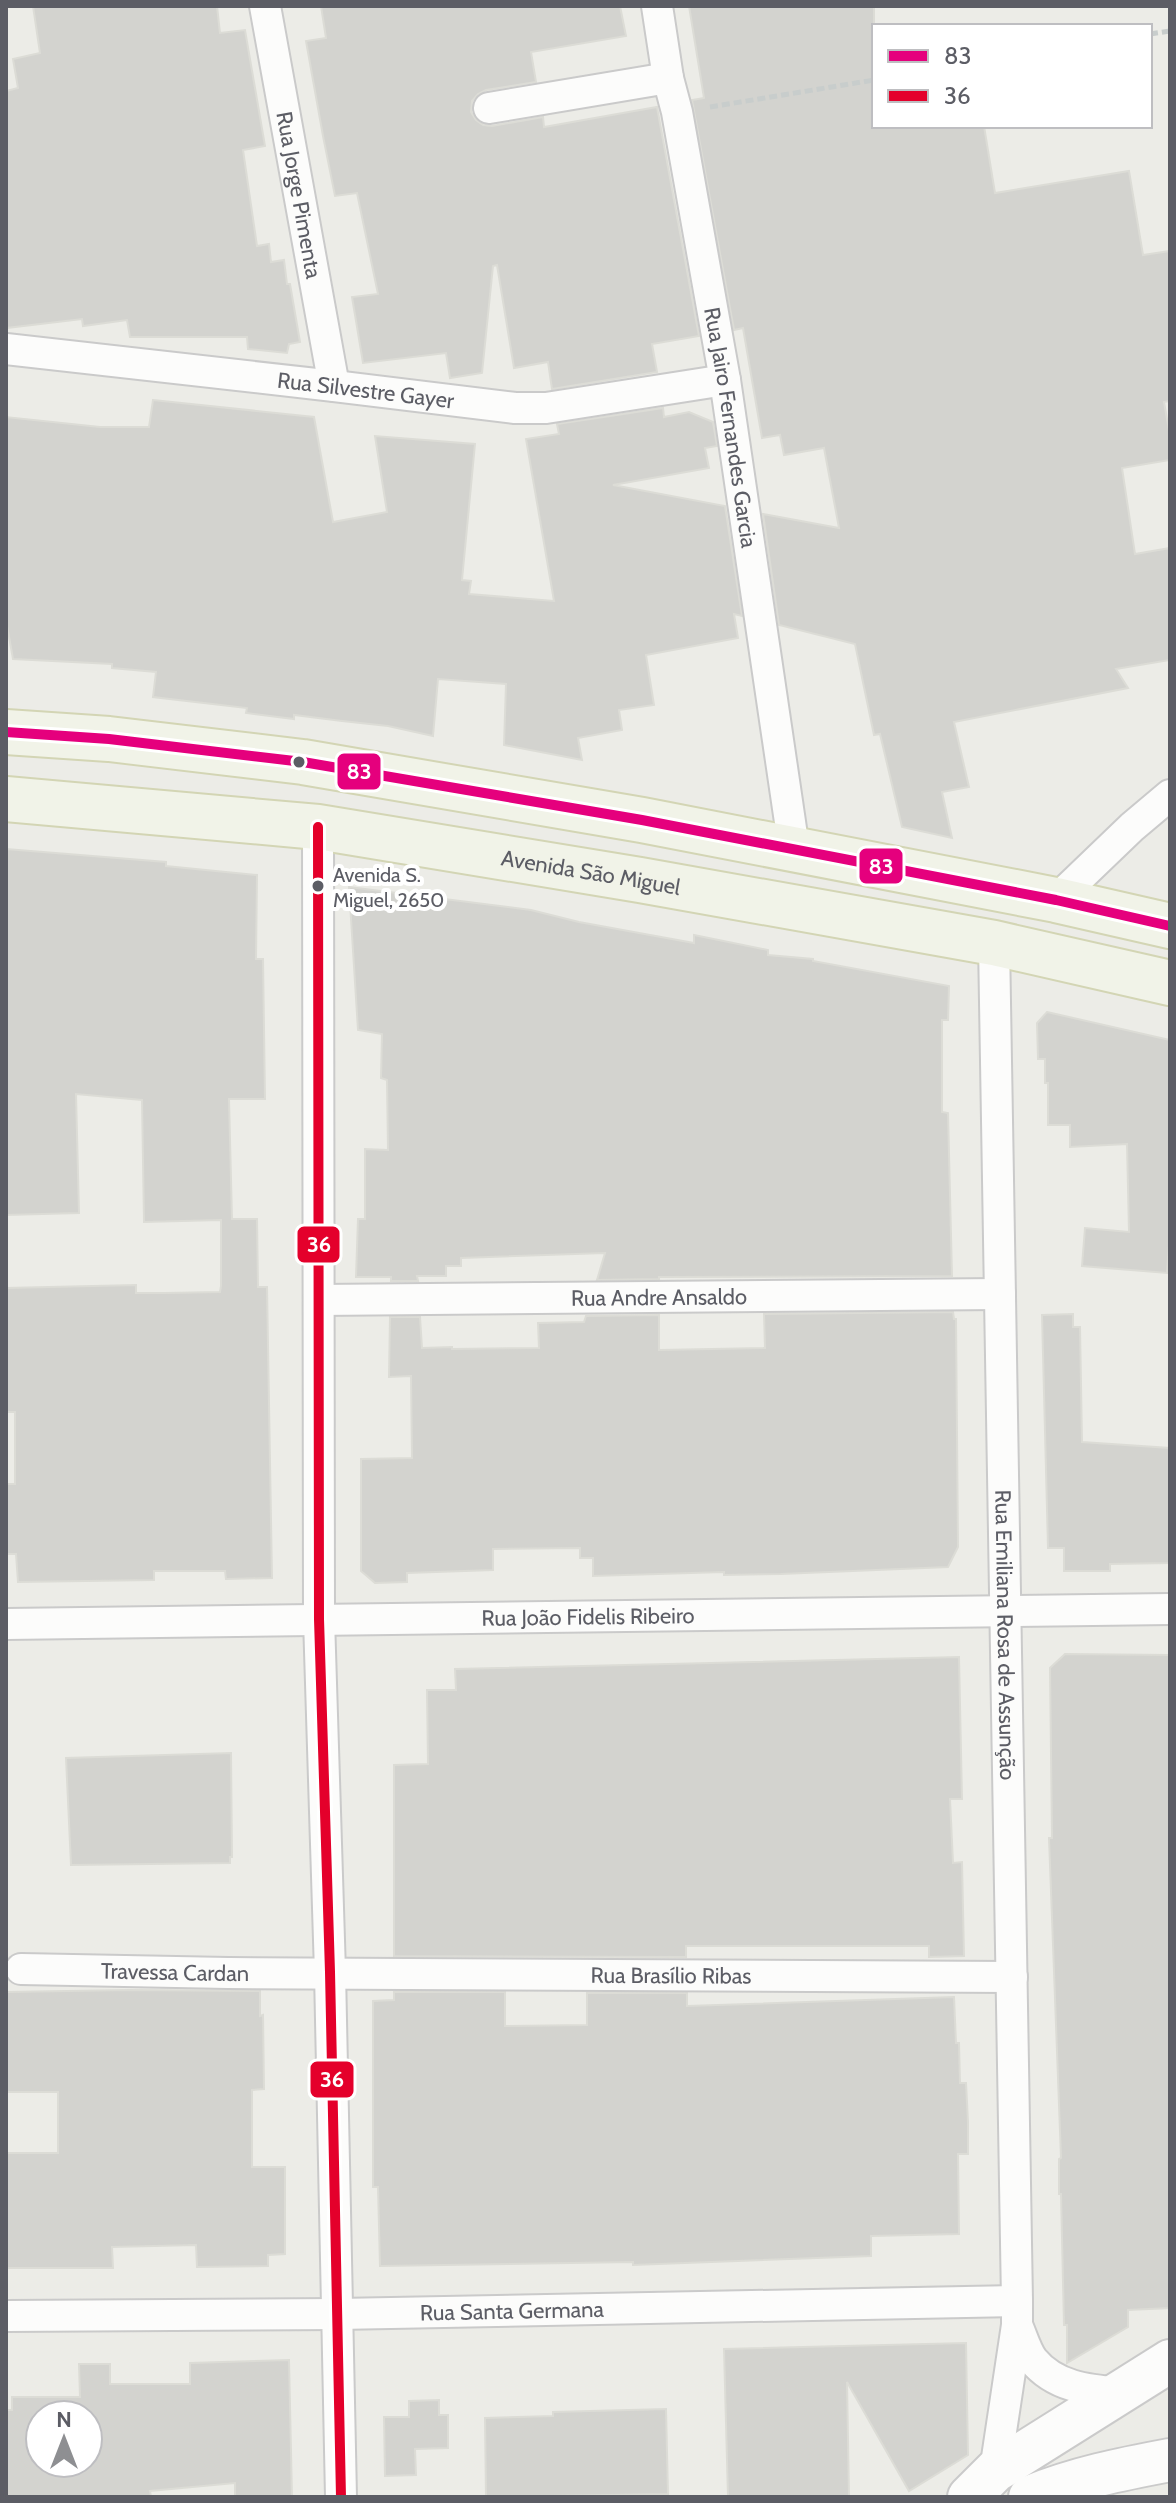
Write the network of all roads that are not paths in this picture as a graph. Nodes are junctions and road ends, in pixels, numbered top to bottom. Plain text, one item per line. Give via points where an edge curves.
1 (265, 6) edge
2 (657, 6) edge
3 (668, 78) junction
4 (489, 108) dead end
5 (6, 349) edge
6 (725, 380) junction
7 (334, 386) junction
8 (6, 732) edge
9 (1170, 795) edge
10 (6, 799) edge
11 (318, 827) junction
12 (794, 849) junction
13 (1056, 900) junction
14 (1170, 926) edge
15 (994, 943) junction
16 (1170, 983) edge
17 (1000, 1294) junction
18 (319, 1300) junction
19 (1170, 1609) edge
20 (1006, 1610) junction
21 (319, 1619) junction
22 (6, 1624) edge
23 (21, 1969) dead end
24 (330, 1972) junction
25 (1012, 1977) junction
26 (1017, 2313) junction
27 (338, 2314) junction
28 (6, 2316) edge
29 (1170, 2361) edge
30 (1120, 2393) junction
31 (1170, 2460) edge
32 (982, 2484) edge
33 (341, 2497) edge
34 (1030, 2497) edge

1 - 7 street, Rua Jorge Pimenta
2 - 3 street, Rua Jairo Fernandes Garcia
3 - 4 street
3 - 6 street, Rua Jairo Fernandes Garcia
5 - 7 street, Rua Silvestre Gayer
6 - 7 street, Rua Silvestre Gayer via 546,408
6 - 12 street, Rua Jairo Fernandes Garcia
8 - 12 main road via 303,762
9 - 13 street
10 - 11 main road, Avenida São Miguel
11 - 15 main road, Avenida São Miguel
11 - 18 street
12 - 13 main road
13 - 14 main road
15 - 16 main road, Avenida São Miguel
15 - 17 street, Rua Emiliana Rosa de Assunção
17 - 18 street, Rua Andre Ansaldo
17 - 20 street, Rua Emiliana Rosa de Assunção
18 - 21 street
19 - 20 street, Rua João Fidelis Ribeiro
20 - 21 street, Rua João Fidelis Ribeiro
20 - 25 street, Rua Emiliana Rosa de Assunção
21 - 22 street, Rua João Fidelis Ribeiro
21 - 24 street
23 - 24 street, Travessa Cardan
24 - 25 street, Rua Brasílio Ribas
24 - 27 street
25 - 26 street, Rua Emiliana Rosa de Assunção
26 - 27 street, Rua Santa Germana
26 - 30 street, Rua Emiliana Rosa de Assunção via 1031,2359 1051,2377 1081,2389
26 - 32 street, Rua Emiliana Rosa de Assunção
27 - 28 street, Rua Santa Germana
27 - 33 street
29 - 30 main road
30 - 32 main road
31 - 34 main road via 1099,2473

